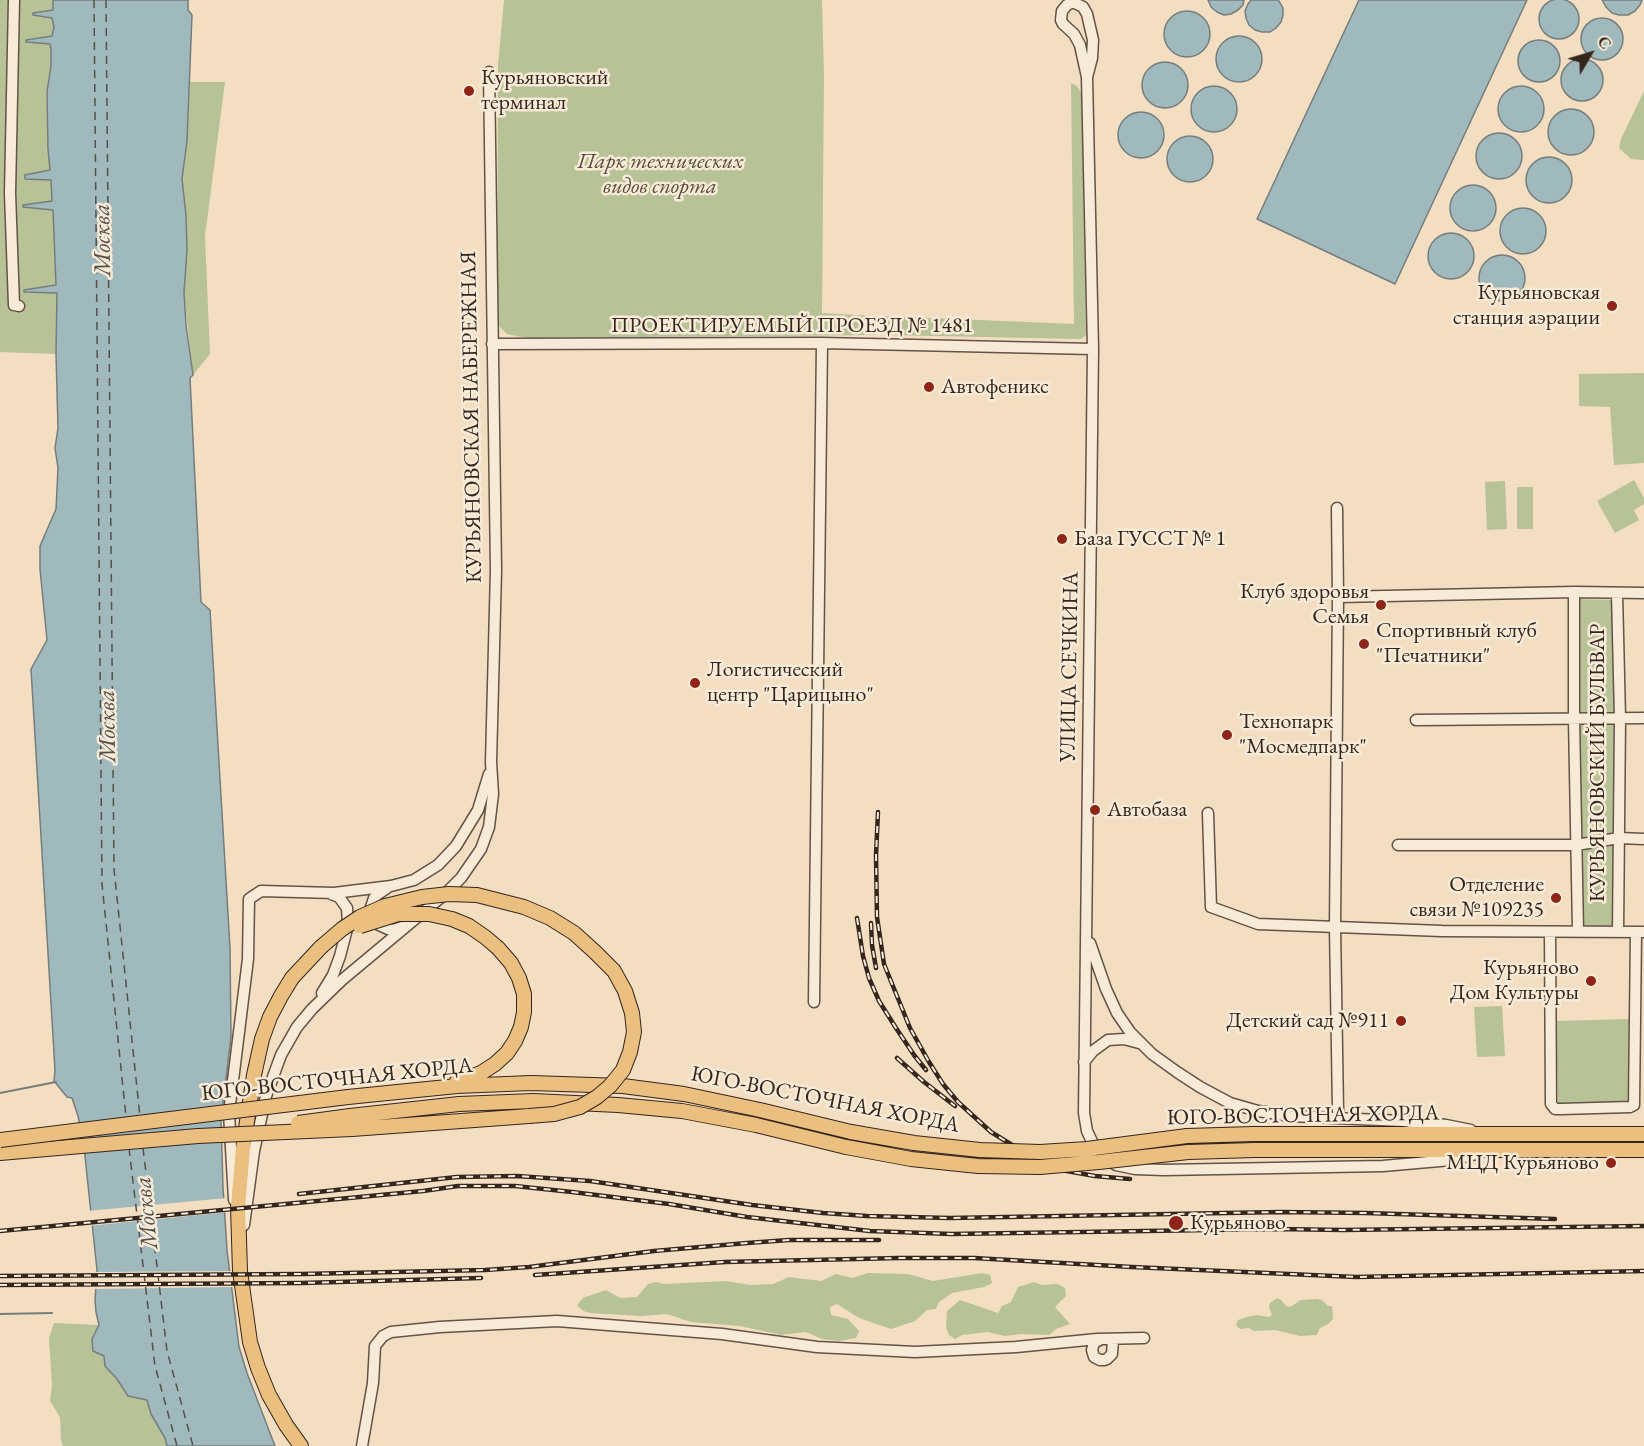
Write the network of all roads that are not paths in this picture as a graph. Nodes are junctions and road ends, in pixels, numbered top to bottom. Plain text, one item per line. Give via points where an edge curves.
1 (14, 0) edge
2 (489, 72) dead end
3 (1087, 77) junction
4 (19, 306) dead end
5 (822, 343) junction
6 (492, 344) junction
7 (1093, 349) junction
8 (1337, 508) dead end
9 (1574, 592) junction
10 (1617, 593) junction
11 (1644, 593) edge
12 (1338, 597) junction
13 (1620, 718) junction
14 (1644, 718) edge
15 (1416, 720) dead end
16 (1574, 720) junction
17 (491, 762) junction
18 (1208, 813) dead end
19 (1619, 838) junction
20 (1644, 839) edge
21 (1576, 845) junction
22 (1398, 846) dead end
23 (391, 886) junction
24 (327, 893) junction
25 (412, 920) junction
26 (1335, 927) junction
27 (1578, 931) junction
28 (1086, 932) junction
29 (1550, 932) junction
30 (1618, 932) junction
31 (1640, 932) edge
32 (321, 947) junction
33 (814, 1002) dead end
34 (312, 1009) junction
35 (1142, 1045) junction
36 (1084, 1062) junction
37 (406, 1091) junction
38 (1338, 1111) dead end
39 (351, 1122) junction
40 (1494, 1134) junction
41 (1644, 1134) edge
42 (0, 1140) edge
43 (1496, 1150) junction
44 (1644, 1150) edge
45 (0, 1152) edge
46 (240, 1271) junction
47 (1144, 1338) dead end
48 (1107, 1339) junction
49 (1072, 1342) junction
50 (1092, 1354) junction
51 (302, 1446) edge
52 (362, 1446) edge

1 - 4 street via 10,194 15,305
2 - 6 street, КУРЬЯНОВСКАЯ НАБЕРЕЖНАЯ
3 - 3 street, УЛИЦА СЕЧКИНА via 1093,40 1083,7 1071,3 1062,11 1061,20 1080,45
3 - 7 street, УЛИЦА СЕЧКИНА
5 - 6 street, ПРОЕКТИРУЕМЫЙ ПРОЕЗД № 1481
5 - 7 street, ПРОЕКТИРУЕМЫЙ ПРОЕЗД № 1481
5 - 33 street
6 - 17 street, КУРЬЯНОВСКАЯ НАБЕРЕЖНАЯ via 496,570
7 - 28 street, УЛИЦА СЕЧКИНА
8 - 12 street
9 - 10 street
9 - 12 street
9 - 16 street, КУРЬЯНОВСКИЙ БУЛЬВАР
10 - 11 street
10 - 13 street, КУРЬЯНОВСКИЙ БУЛЬВАР
12 - 26 street
13 - 14 street
13 - 16 street
13 - 19 street, КУРЬЯНОВСКИЙ БУЛЬВАР
15 - 16 street
16 - 21 street, КУРЬЯНОВСКИЙ БУЛЬВАР
17 - 23 street, КУРЬЯНОВСКАЯ НАБЕРЕЖНАЯ via 478,810 456,846 438,866
17 - 25 street, КУРЬЯНОВСКАЯ НАБЕРЕЖНАЯ via 493,794 489,827 481,849 461,878
18 - 26 street via 1212,907 1258,924
19 - 20 street
19 - 21 street
19 - 30 street, КУРЬЯНОВСКИЙ БУЛЬВАР
21 - 22 street
21 - 27 street, КУРЬЯНОВСКИЙ БУЛЬВАР
23 - 24 street, КУРЬЯНОВСКАЯ НАБЕРЕЖНАЯ
23 - 25 street via 372,902 376,922 393,930
24 - 34 street via 344,902 348,925 333,975
24 - 46 street, КУРЬЯНОВСКАЯ НАБЕРЕЖНАЯ via 261,891 249,899 248,959 229,1113
25 - 34 street, КУРЬЯНОВСКАЯ НАБЕРЕЖНАЯ
26 - 29 street
26 - 38 street
27 - 29 street
27 - 30 street
28 - 35 street via 1117,1013
28 - 36 street, УЛИЦА СЕЧКИНА
29 - 31 street via 1551,1104 1555,1108 1634,1106
30 - 31 street
32 - 37 main road, bridge via 365,924 398,914 429,914 469,926 485,936 511,963 524,994 523,1020 507,1053 481,1073
32 - 39 main road, bridge via 360,917 385,906 450,894 496,899 550,918 574,933 614,971 626,990 632,1013 634,1032 623,1070 610,1086 580,1107 529,1116
32 - 46 main road via 292,978 262,1039 243,1148 238,1207
34 - 46 street, КУРЬЯНОВСКАЯ НАБЕРЕЖНАЯ via 281,1055 266,1096 247,1192
35 - 36 street via 1124,1039 1108,1040
35 - 40 street via 1200,1087 1230,1103 1258,1111 1446,1125
36 - 43 street, УЛИЦА СЕЧКИНА via 1087,1131 1102,1157 1116,1165 1164,1170 1401,1166
37 - 40 main road, ЮГО-ВОСТОЧНАЯ ХОРДА, bridge via 531,1083 623,1086 684,1094 851,1132 980,1150 1087,1149 1187,1136
37 - 42 main road, ЮГО-ВОСТОЧНАЯ ХОРДА, bridge
39 - 43 main road, ЮГО-ВОСТОЧНАЯ ХОРДА, bridge via 459,1104 533,1101 618,1105 682,1111 846,1147 978,1167 1040,1167 1188,1152
39 - 45 main road, ЮГО-ВОСТОЧНАЯ ХОРДА, bridge
40 - 41 main road, ЮГО-ВОСТОЧНАЯ ХОРДА
43 - 44 main road, ЮГО-ВОСТОЧНАЯ ХОРДА
46 - 51 main road, КУРЬЯНОВСКАЯ НАБЕРЕЖНАЯ via 250,1342 258,1368 286,1425
47 - 48 street
48 - 49 street
48 - 50 street via 1094,1343
48 - 50 street via 1112,1354 1107,1359 1097,1359
49 - 50 street via 1084,1345
49 - 52 street via 915,1352 817,1347 722,1334 557,1321 391,1332 375,1346

